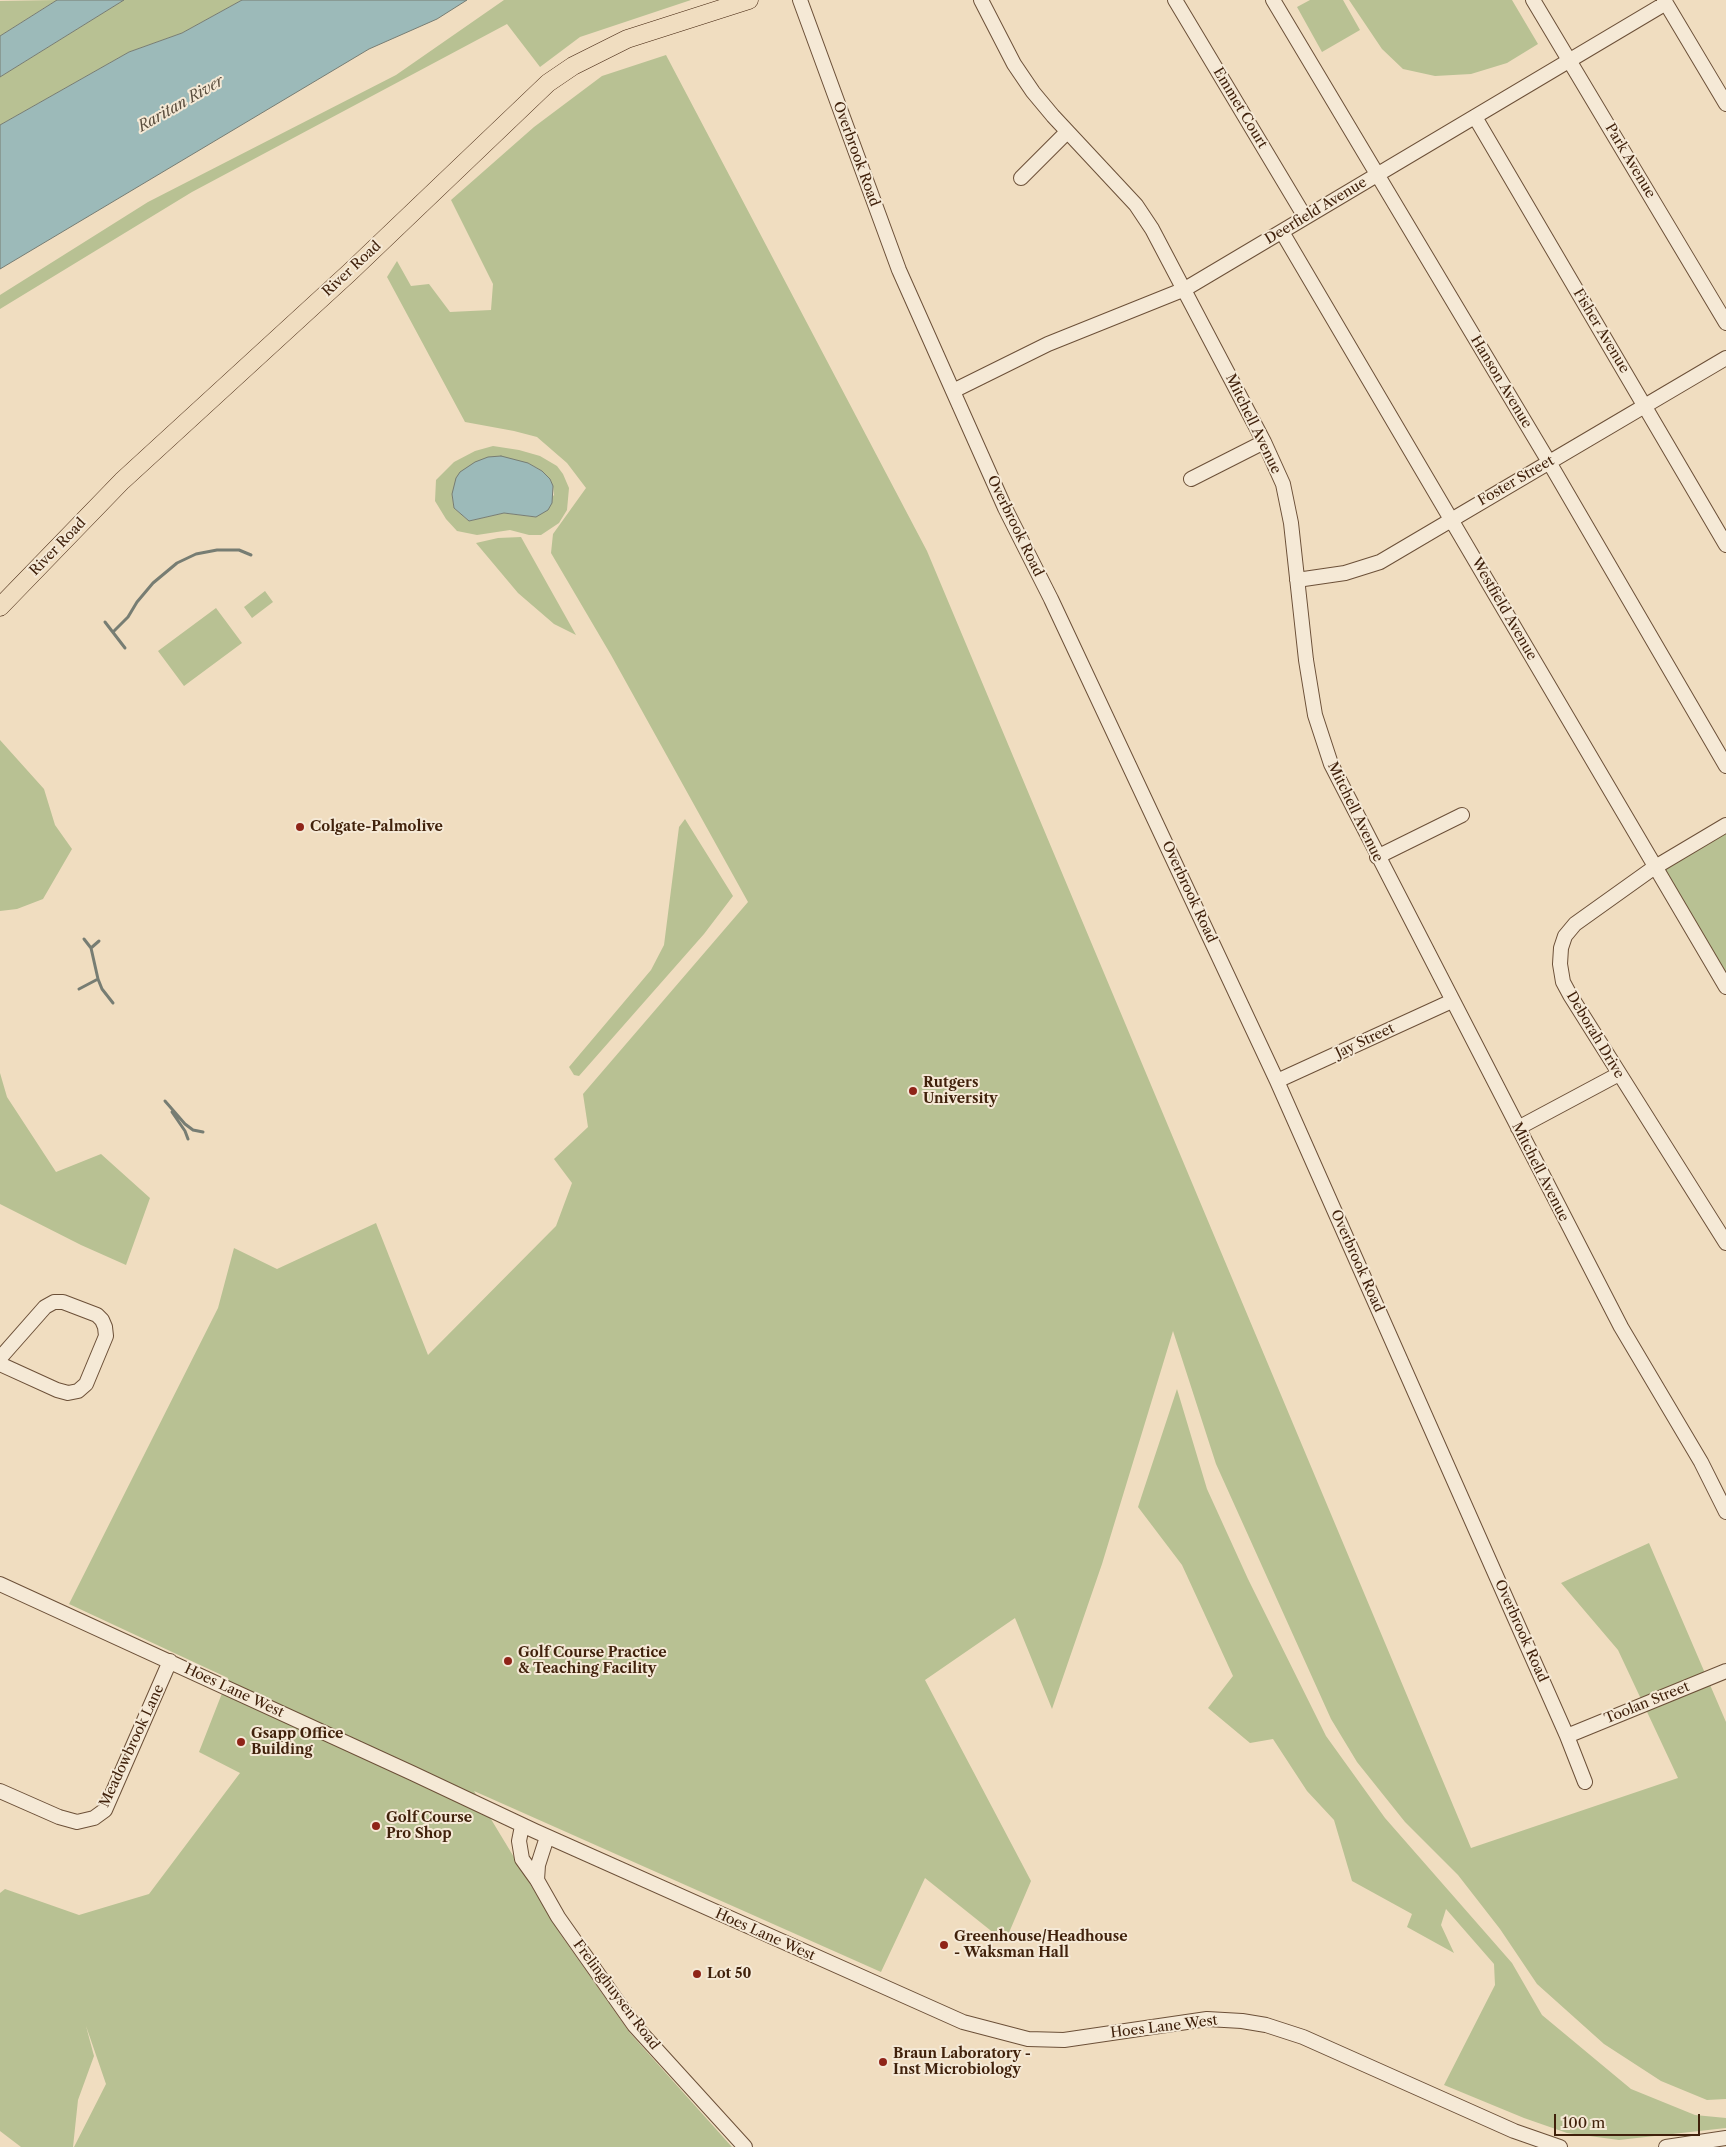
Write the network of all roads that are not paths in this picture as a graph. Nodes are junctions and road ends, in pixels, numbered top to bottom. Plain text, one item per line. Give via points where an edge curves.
1 (748, 0) edge
2 (800, 0) edge
3 (981, 0) edge
4 (1175, 0) edge
5 (1273, 0) edge
6 (1533, 0) edge
7 (1665, 1) edge
8 (1570, 61) junction
9 (1726, 104) edge
10 (1475, 117) junction
11 (1067, 132) junction
12 (1377, 174) junction
13 (1021, 178) dead end
14 (1305, 216) junction
15 (1282, 232) junction
16 (1185, 289) junction
17 (1726, 322) edge
18 (1726, 358) edge
19 (953, 391) junction
20 (1645, 406) junction
21 (1264, 442) junction
22 (1549, 462) junction
23 (1191, 478) dead end
24 (1452, 518) junction
25 (1726, 545) edge
26 (1297, 580) junction
27 (0, 607) edge
28 (1726, 766) edge
29 (1462, 815) dead end
30 (1726, 825) edge
31 (1377, 857) junction
32 (1655, 867) junction
33 (1726, 987) edge
34 (1452, 1001) junction
35 (1619, 1074) junction
36 (1277, 1081) junction
37 (1518, 1128) junction
38 (1726, 1243) edge
39 (0, 1358) edge
40 (0, 1364) edge
41 (1726, 1512) edge
42 (0, 1584) edge
43 (170, 1661) junction
44 (1726, 1671) edge
45 (1568, 1736) junction
46 (1585, 1782) dead end
47 (0, 1791) edge
48 (522, 1826) junction
49 (547, 1837) junction
50 (537, 1880) junction
51 (1726, 2138) edge
52 (745, 2147) edge
53 (1560, 2147) edge
54 (1666, 2147) edge

1 - 27 main road, River Road via 627,39 573,66 548,83 349,273 122,481
2 - 19 street, Overbrook Road via 898,270
3 - 11 street, Mitchell Avenue via 1014,64
4 - 14 street, Emmet Court
5 - 12 street, Hanson Avenue
6 - 8 street, Park Avenue
7 - 8 street, Deerfield Avenue
7 - 9 street
8 - 10 street, Deerfield Avenue
8 - 17 street, Park Avenue
10 - 12 street, Deerfield Avenue
10 - 20 street, Fisher Avenue
11 - 13 street
11 - 16 street, Mitchell Avenue via 1136,205
12 - 14 street, Deerfield Avenue
12 - 22 street, Hanson Avenue
14 - 15 street, Deerfield Avenue
15 - 16 street, Deerfield Avenue
15 - 24 street, Westfield Avenue
16 - 19 street, Deerfield Avenue via 1048,344
16 - 21 street, Mitchell Avenue
18 - 20 street, Foster Street
19 - 36 street, Overbrook Road via 1005,508 1056,608
20 - 22 street, Foster Street
20 - 25 street, Fisher Avenue
21 - 23 street
21 - 26 street, Mitchell Avenue via 1283,484
22 - 24 street, Foster Street
22 - 28 street, Hanson Avenue
24 - 26 street, Foster Street via 1380,562 1345,573
24 - 32 street, Westfield Avenue
26 - 31 street, Mitchell Avenue via 1315,715 1330,764
29 - 31 street
30 - 32 street, Deborah Drive
31 - 34 street, Mitchell Avenue
32 - 33 street, Westfield Avenue
32 - 35 street, Deborah Drive via 1575,924 1565,936 1561,948 1564,982
34 - 36 street, Jay Street
34 - 37 street, Mitchell Avenue
35 - 37 street
35 - 38 street, Deborah Drive
36 - 45 street, Overbrook Road
37 - 41 street, Mitchell Avenue via 1621,1328 1701,1462
39 - 40 street via 45,1307 54,1302 63,1302 97,1315 105,1327 106,1336 86,1384 78,1390 68,1393 57,1390
42 - 43 street, Hoes Lane West
43 - 47 street, Meadowbrook Lane via 105,1810 94,1818 77,1822
43 - 48 street, Hoes Lane West
44 - 45 street, Toolan Street
45 - 46 street, Overbrook Road
48 - 49 street, Hoes Lane West
48 - 50 street, Frelinghuysen Road via 522,1859
49 - 50 street
49 - 53 street, Hoes Lane West via 962,2022 1028,2039 1064,2040 1207,2019 1266,2025 1303,2037 1514,2131
50 - 52 street, Frelinghuysen Road via 558,1917 634,2025
51 - 54 street

